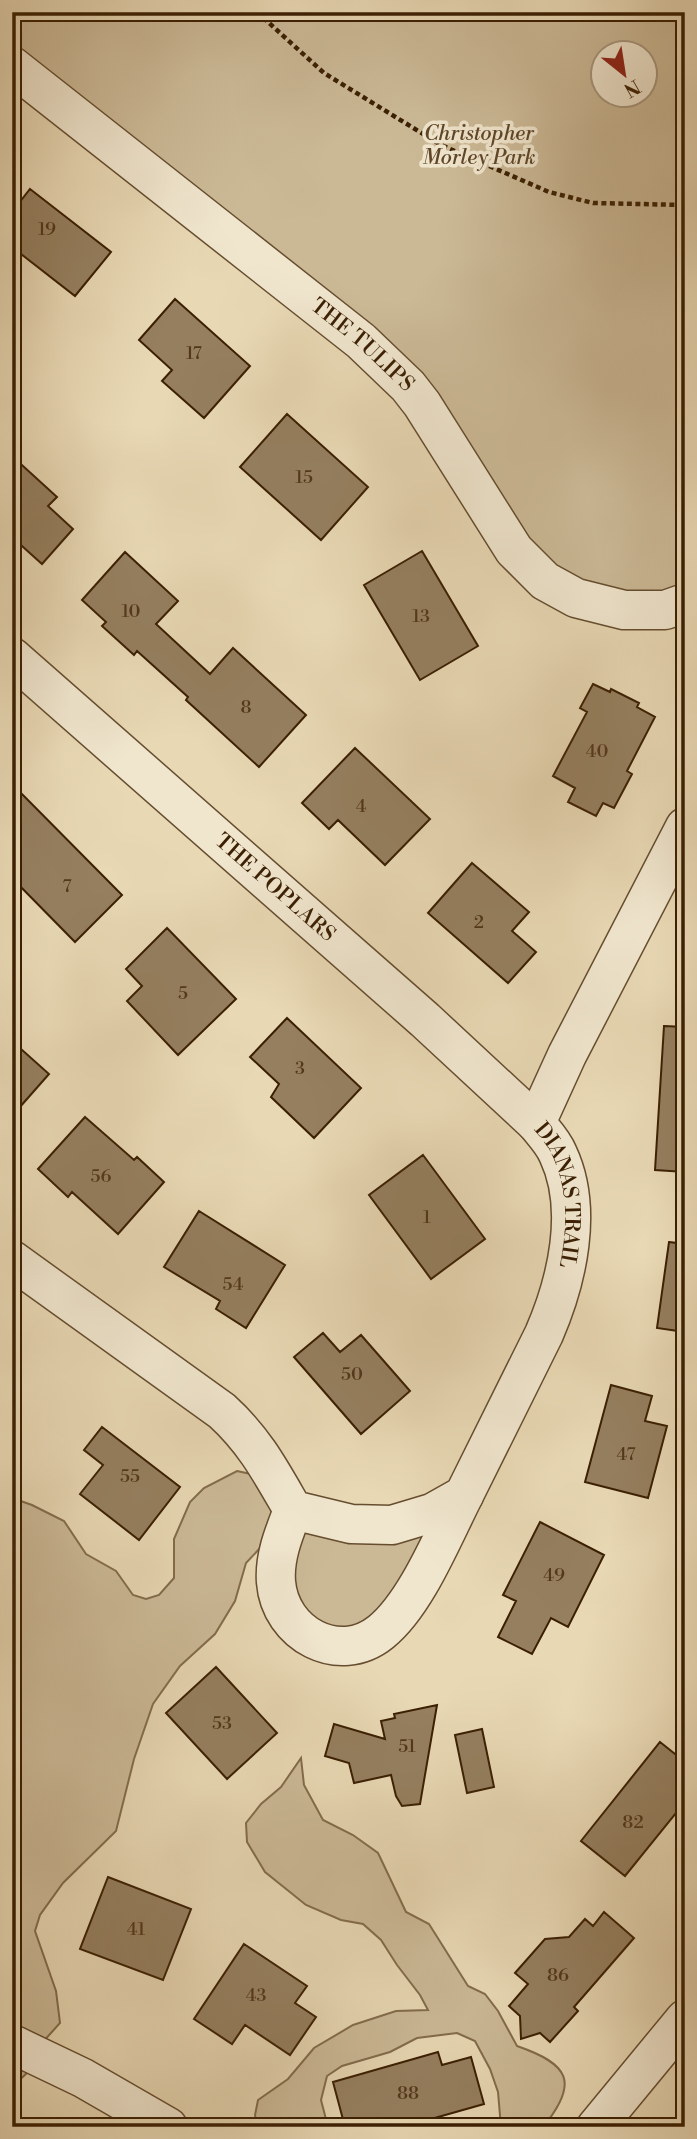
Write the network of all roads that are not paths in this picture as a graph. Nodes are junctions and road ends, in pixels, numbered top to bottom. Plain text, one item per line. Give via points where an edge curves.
1 (12, 66) edge
2 (685, 603) edge
3 (12, 657) edge
4 (685, 828) edge
5 (536, 1123) junction
6 (12, 1260) edge
7 (464, 1495) junction
8 (293, 1510) junction
9 (685, 2019) edge
10 (12, 2044) edge
11 (168, 2127) edge
12 (596, 2127) edge

1 - 2 street, THE TULIPS via 393,370 422,404 514,550 545,581 576,598 612,608 665,610
3 - 5 street, THE POPLARS
4 - 5 street, DIANAS TRAIL
5 - 7 street, DIANAS TRAIL via 557,1151 566,1178 570,1234 565,1275 544,1334
6 - 8 street via 239,1426
7 - 8 street via 432,1513 392,1524 351,1524
7 - 8 street, DIANAS TRAIL via 397,1616 372,1639 344,1647 328,1646 303,1633 292,1624 278,1598 276,1564
9 - 12 street
10 - 11 street

